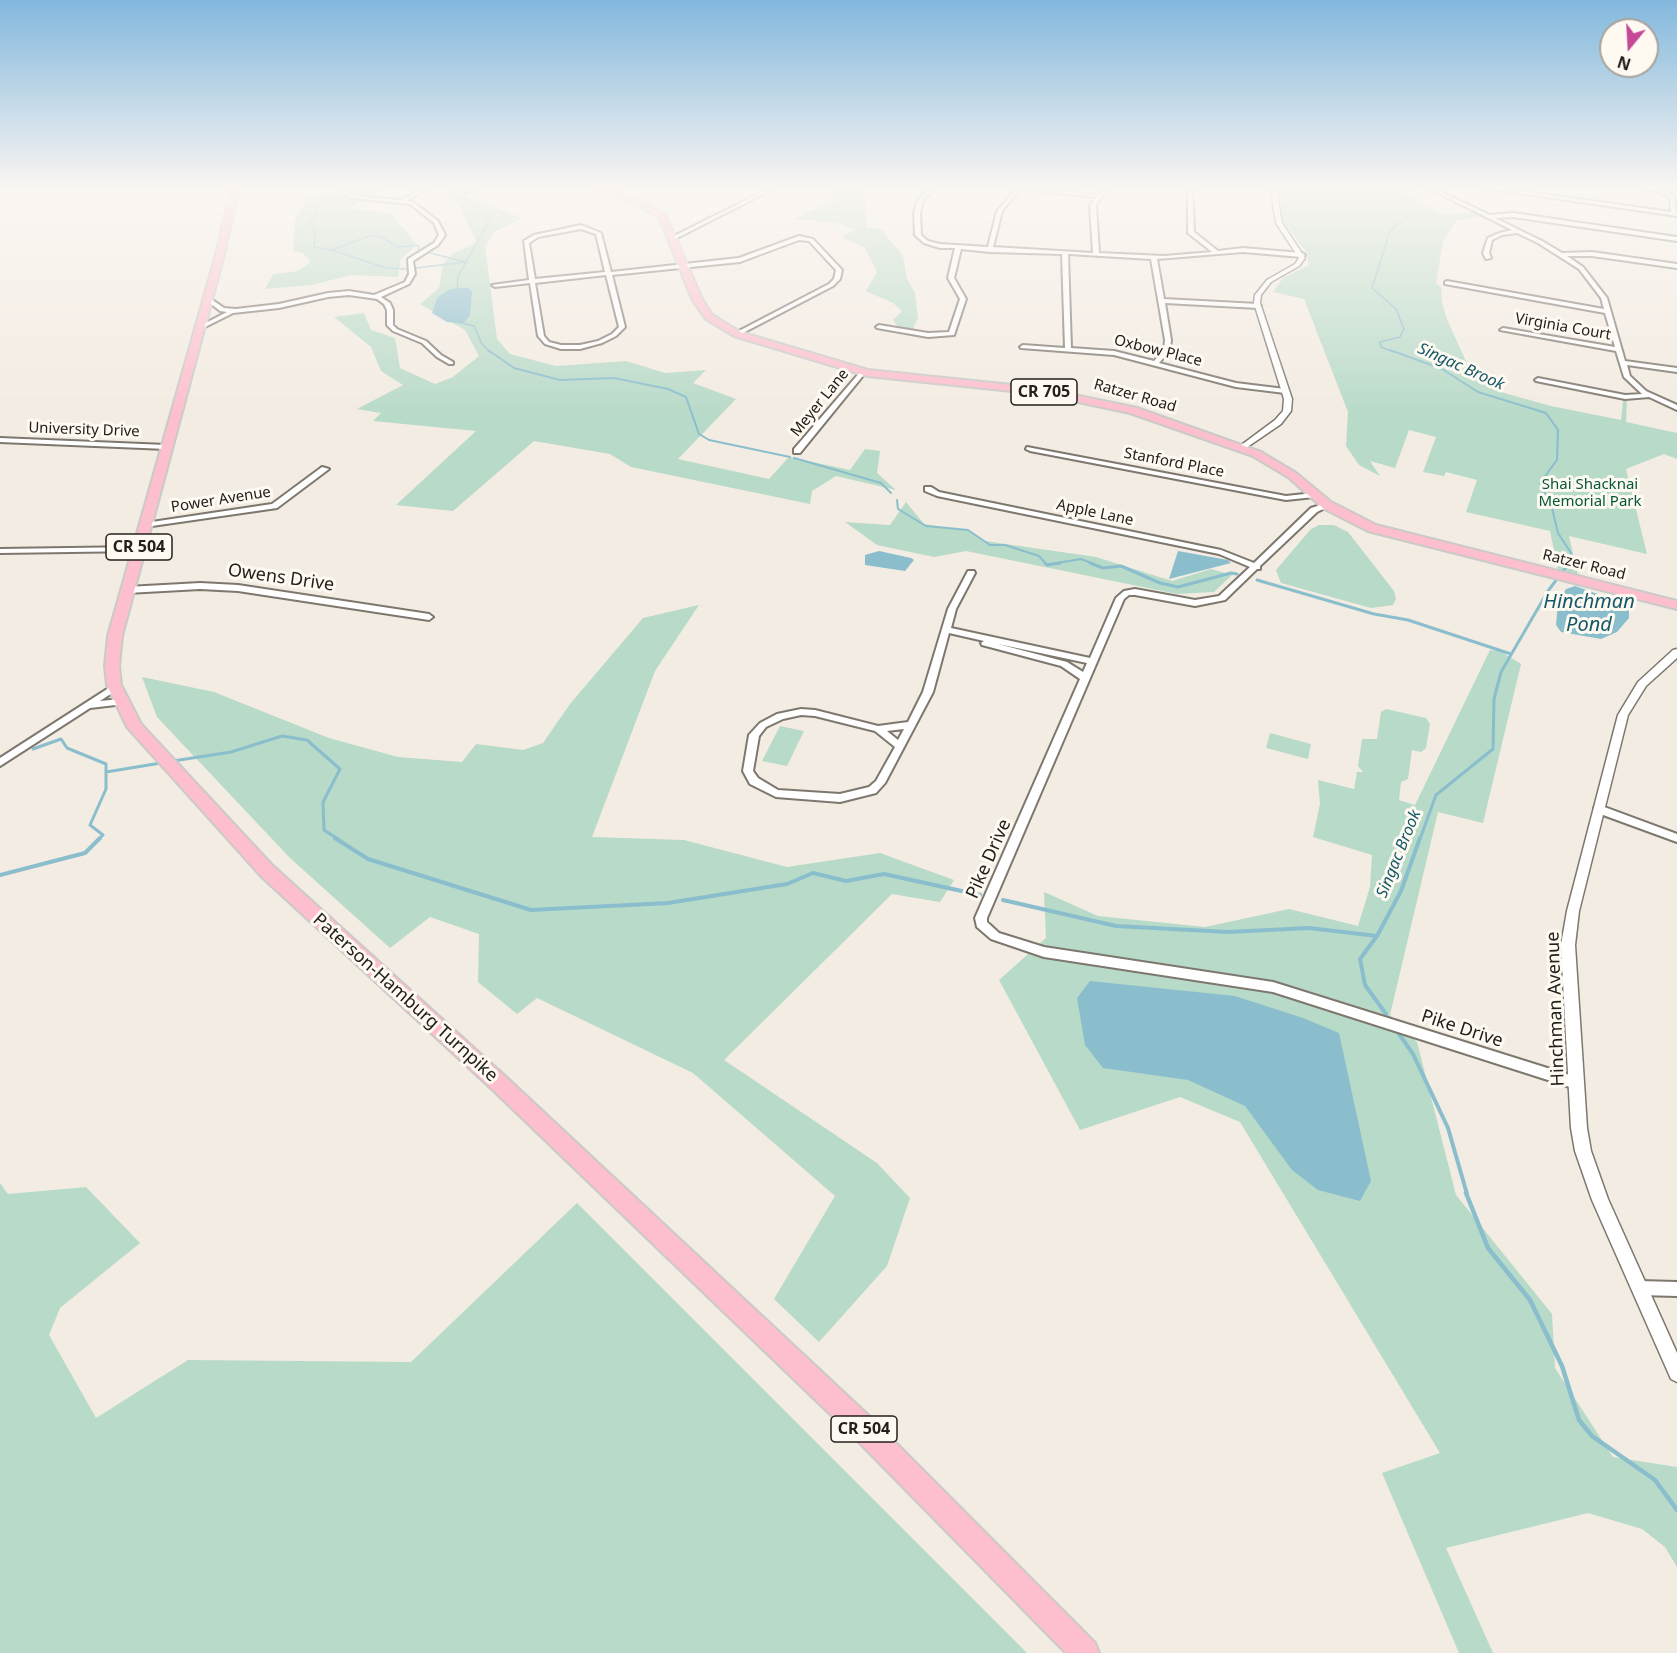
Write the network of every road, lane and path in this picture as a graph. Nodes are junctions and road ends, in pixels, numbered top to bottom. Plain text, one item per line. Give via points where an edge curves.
1 (216, 264) edge
2 (411, 264) edge
3 (530, 264) edge
4 (606, 264) edge
5 (682, 264) edge
6 (706, 264) edge
7 (834, 264) edge
8 (954, 264) edge
9 (1065, 264) edge
10 (1155, 264) edge
11 (1297, 264) edge
12 (1573, 264) edge
13 (683, 267) junction
14 (609, 275) junction
15 (532, 282) junction
16 (1447, 283) dead end
17 (495, 285) dead end
18 (375, 297) junction
19 (208, 299) junction
20 (1161, 301) junction
21 (1258, 306) junction
22 (236, 311) junction
23 (1609, 312) junction
24 (879, 327) dead end
25 (199, 328) junction
26 (1503, 330) dead end
27 (737, 334) junction
28 (1023, 347) dead end
29 (1068, 350) junction
30 (1619, 350) junction
31 (1622, 362) junction
32 (451, 363) dead end
33 (1156, 363) junction
34 (1677, 370) edge
35 (862, 372) junction
36 (1538, 380) dead end
37 (1285, 391) junction
38 (1650, 395) junction
39 (1677, 408) edge
40 (0, 440) edge
41 (166, 447) junction
42 (1243, 448) junction
43 (1030, 449) dead end
44 (797, 451) dead end
45 (325, 469) dead end
46 (928, 489) dead end
47 (1314, 495) junction
48 (1327, 505) junction
49 (145, 525) junction
50 (138, 549) junction
51 (1, 552) edge
52 (1257, 567) junction
53 (971, 573) dead end
54 (127, 591) junction
55 (1677, 605) edge
56 (429, 617) dead end
57 (947, 633) junction
58 (1031, 652) junction
59 (1677, 652) edge
60 (1092, 661) junction
61 (1085, 678) junction
62 (118, 694) junction
63 (86, 706) junction
64 (911, 725) junction
65 (878, 729) junction
66 (900, 746) junction
67 (0, 763) edge
68 (1599, 809) junction
69 (1677, 838) edge
70 (1576, 1083) junction
71 (1639, 1288) junction
72 (1677, 1289) edge
73 (1677, 1373) edge
74 (1085, 1653) edge

1 - 19 main road, Paterson-Hamburg Turnpike / CR 504
2 - 18 street via 408,283
3 - 15 street
4 - 14 street
5 - 13 main road, Ratzer Road / CR 705
6 - 13 street
7 - 27 street via 839,276 831,285
8 - 24 street via 951,278 963,299 952,334
9 - 29 street
10 - 20 street
11 - 21 street via 1269,281 1258,295
12 - 23 street via 1595,283
13 - 14 street
13 - 27 main road, Ratzer Road / CR 705 via 709,317
14 - 15 street
14 - 15 street via 622,327 607,339 580,347 555,345 541,336
15 - 17 street
16 - 23 street
18 - 22 street via 328,295
18 - 32 street via 387,303 390,325 395,330 424,342
19 - 22 street via 222,310
19 - 25 main road, Paterson-Hamburg Turnpike / CR 504
20 - 21 street
20 - 33 street via 1168,345
21 - 37 street
22 - 25 street via 220,315
23 - 30 street
25 - 41 main road, Paterson-Hamburg Turnpike / CR 504
26 - 30 street, Virginia Court
27 - 35 main road, Ratzer Road / CR 705
28 - 29 street, Oxbow Place
29 - 33 street, Oxbow Place via 1114,353
30 - 31 street
31 - 34 street
31 - 38 street via 1627,376
33 - 37 street, Oxbow Place via 1236,385
35 - 42 main road, Ratzer Road / CR 705 via 1089,399 1162,419
35 - 44 street, Meyer Lane
36 - 38 street via 1625,397
37 - 42 street via 1288,399 1284,416
38 - 39 street
40 - 41 street, University Drive
41 - 49 main road, Paterson-Hamburg Turnpike / CR 504
42 - 47 main road, Ratzer Road / CR 705 via 1283,469
43 - 47 street, Stanford Place via 1286,498
45 - 49 street, Power Avenue via 274,506
46 - 52 street, Apple Lane via 937,495 1221,552
47 - 48 main road, Ratzer Road / CR 705
48 - 52 street, Pike Drive via 1314,510
48 - 55 main road, Ratzer Road / CR 705 via 1390,534
49 - 50 main road, Paterson-Hamburg Turnpike / CR 504
50 - 51 street
50 - 54 main road, Paterson-Hamburg Turnpike / CR 504
52 - 60 street, Pike Drive via 1230,593 1214,601 1185,602 1135,592 1123,595
53 - 57 street via 952,609
54 - 56 street, Owens Drive via 238,588
54 - 62 main road, Paterson-Hamburg Turnpike / CR 504 via 113,645
57 - 58 street
57 - 64 street via 928,692
58 - 60 street
58 - 61 street via 1064,664
59 - 68 street, Hinchman Avenue via 1630,698 1615,740
60 - 61 street, Pike Drive
61 - 70 street, Pike Drive via 981,918 986,930 1044,952 1274,987
62 - 63 street
62 - 63 street
62 - 74 main road, Paterson-Hamburg Turnpike / CR 504 via 135,727 165,762 299,903 500,1084 860,1425
63 - 67 street
64 - 65 street
64 - 66 street
65 - 66 street
65 - 66 street via 815,713 780,716 754,735 748,771 754,781 776,793 840,798 859,795 880,783
68 - 69 street
68 - 70 street, Hinchman Avenue via 1568,945
70 - 71 street, Hinchman Avenue via 1579,1128 1590,1175
71 - 72 street
71 - 73 street, Hinchman Avenue

